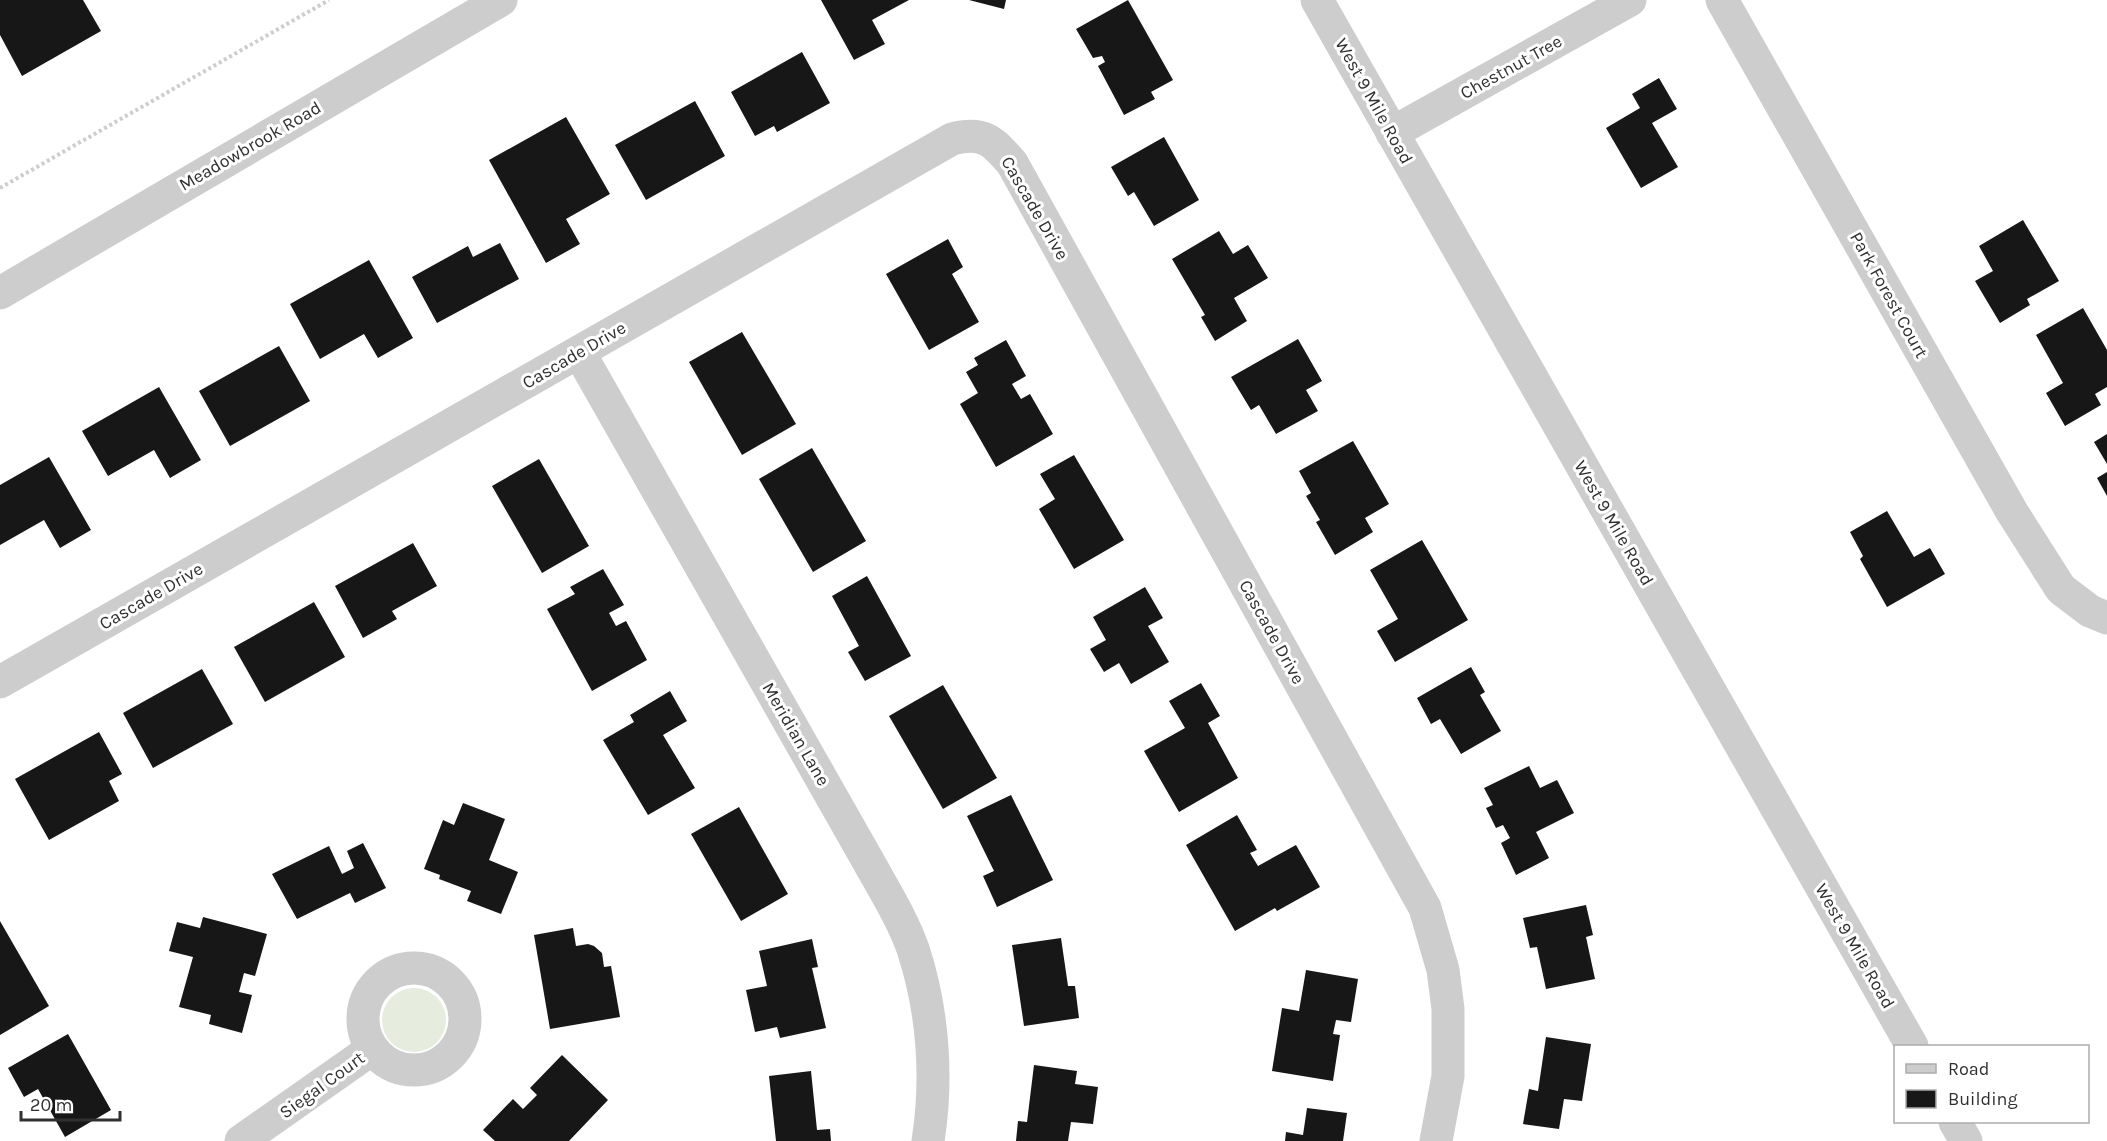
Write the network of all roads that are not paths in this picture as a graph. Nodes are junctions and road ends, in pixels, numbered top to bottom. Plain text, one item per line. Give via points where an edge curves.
1 (501, 0) edge
2 (1317, 0) edge
3 (1630, 0) edge
4 (1722, 0) edge
5 (1392, 133) junction
6 (0, 293) edge
7 (579, 352) junction
8 (2107, 618) edge
9 (0, 682) edge
10 (1911, 1045) edge
11 (372, 1049) dead end
12 (1955, 1123) edge
13 (242, 1141) edge
14 (928, 1141) edge
15 (1436, 1141) edge
16 (1966, 1141) edge

1 - 6 street, Meadowbrook Road
2 - 5 street, West 9 Mile Road
3 - 5 street, Chestnut Tree
4 - 8 street, Park Forest Court via 2012,512 2061,589 2090,611
5 - 10 street, West 9 Mile Road
7 - 9 street, Cascade Drive
7 - 14 street, Meridian Lane via 893,905 913,948 923,986 933,1066
7 - 15 street, Cascade Drive via 952,139 983,136 999,148 1018,173 1425,908 1443,970 1448,1009 1448,1076
11 - 13 street, Siegal Court
12 - 16 street

